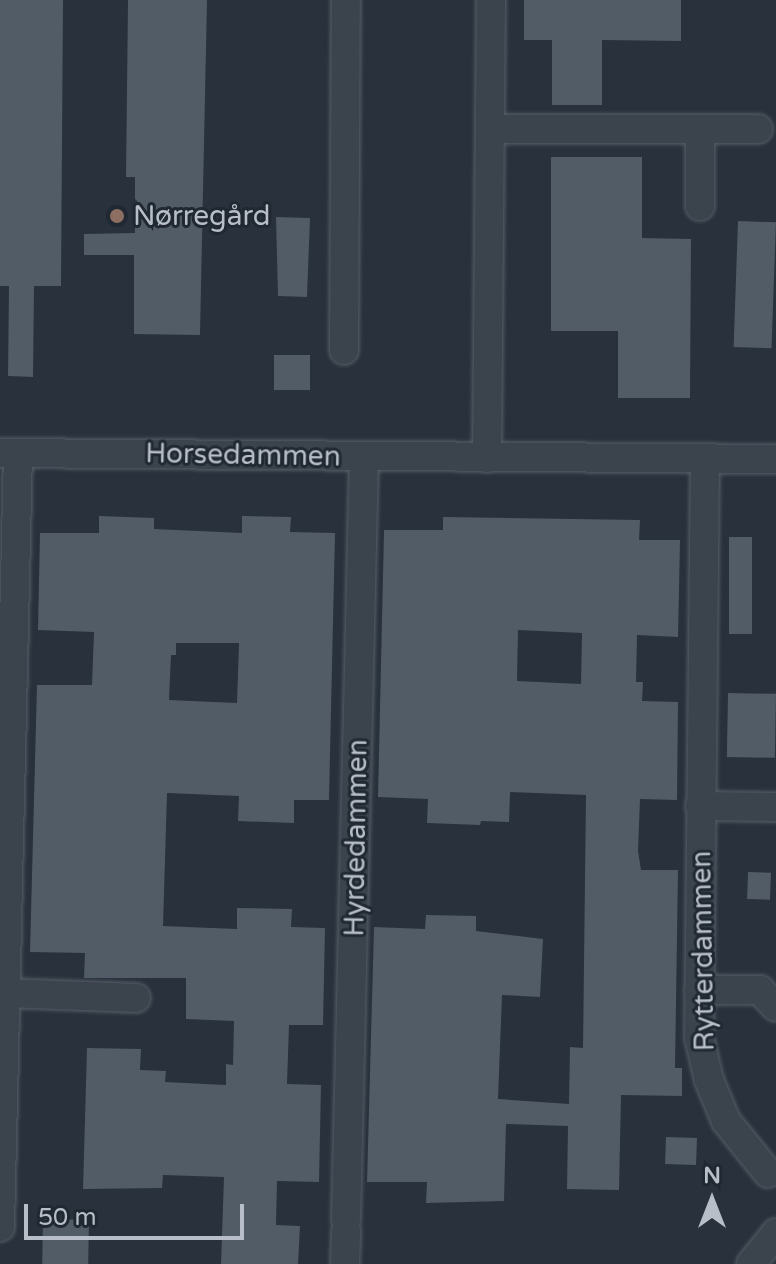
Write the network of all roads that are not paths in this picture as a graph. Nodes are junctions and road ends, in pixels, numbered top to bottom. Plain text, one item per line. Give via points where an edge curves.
1 (330, 0) edge
2 (346, 0) edge
3 (491, 0) edge
4 (346, 106) junction
5 (490, 129) junction
6 (700, 129) junction
7 (758, 129) dead end
8 (700, 206) dead end
9 (344, 350) dead end
10 (9, 453) edge
11 (364, 456) junction
12 (487, 458) junction
13 (705, 459) junction
14 (776, 459) edge
15 (700, 806) junction
16 (776, 807) edge
17 (5, 844) edge
18 (699, 990) junction
19 (7, 993) junction
20 (136, 998) dead end
21 (776, 1007) edge
22 (768, 1173) dead end
23 (0, 1227) edge
24 (776, 1233) edge
25 (345, 1264) edge
26 (751, 1264) edge

1 - 4 street via 330,97
2 - 4 street
3 - 5 street
4 - 9 street
5 - 6 street
5 - 12 street
6 - 7 street
6 - 8 street
10 - 11 street, Horsedammen
10 - 17 street
11 - 12 street, Horsedammen
11 - 25 street, Hyrdedammen
12 - 13 street, Horsedammen
13 - 14 street, Horsedammen
13 - 15 street, Rytterdammen
15 - 16 street
15 - 18 street, Rytterdammen
17 - 19 street
18 - 21 street via 760,990
18 - 22 street, Rytterdammen via 699,1037 709,1080 726,1121
19 - 20 street
19 - 23 street
24 - 26 street

